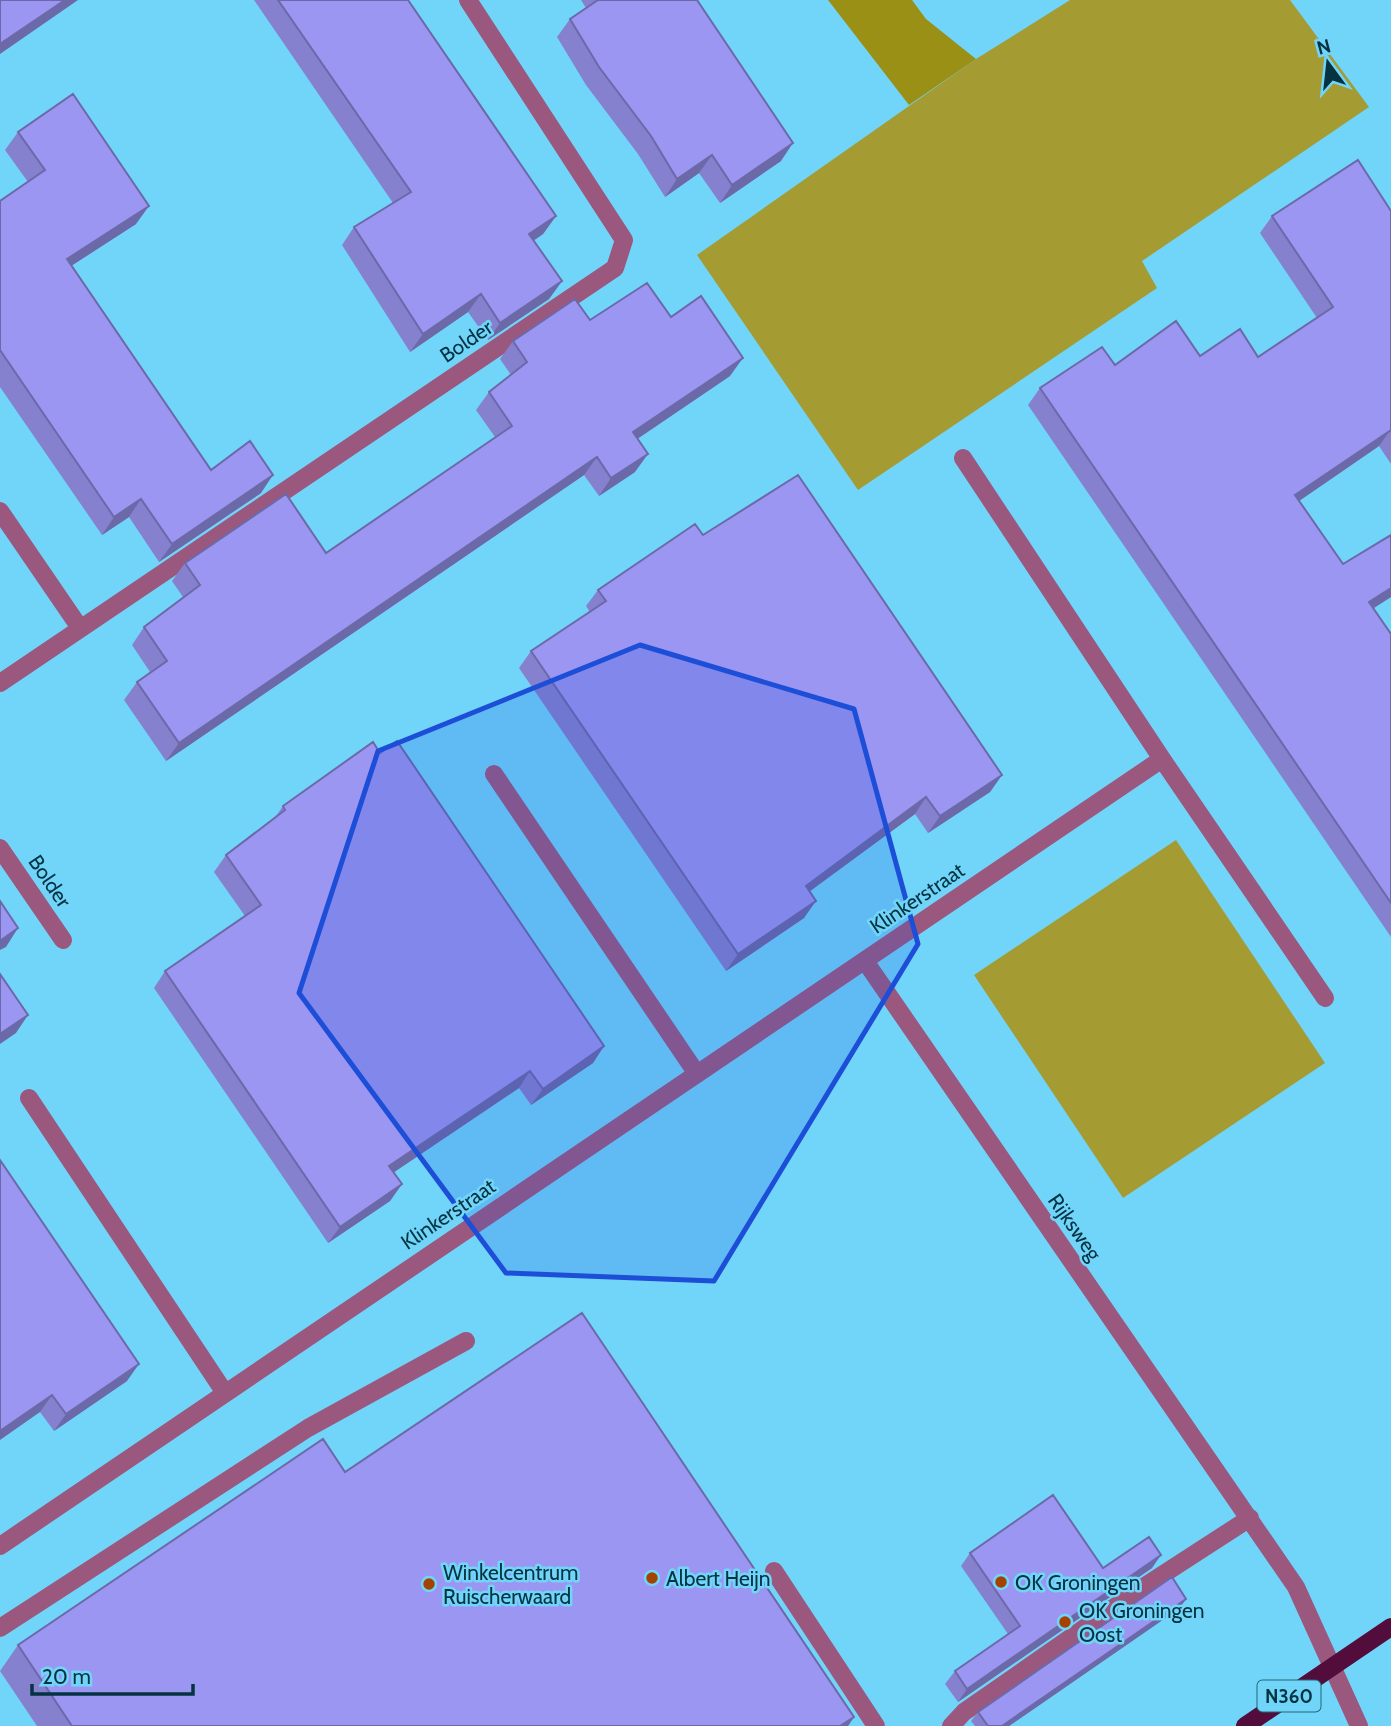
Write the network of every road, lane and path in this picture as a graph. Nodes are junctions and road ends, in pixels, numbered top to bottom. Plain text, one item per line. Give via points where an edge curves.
1 (468, 0) edge
2 (963, 458) dead end
3 (0, 511) edge
4 (79, 628) junction
5 (0, 683) edge
6 (1162, 759) junction
7 (494, 774) dead end
8 (0, 848) edge
9 (62, 940) dead end
10 (864, 961) junction
11 (1325, 998) dead end
12 (697, 1074) junction
13 (29, 1098) dead end
14 (466, 1340) dead end
15 (225, 1393) junction
16 (1250, 1518) junction
17 (0, 1546) edge
18 (774, 1571) dead end
19 (1391, 1627) edge
20 (0, 1629) edge
21 (1332, 1667) junction
22 (876, 1726) edge
23 (951, 1726) edge
24 (1245, 1726) edge
25 (1359, 1726) edge

1 - 4 street, Bolder via 624,240 615,268
2 - 6 street
3 - 4 street
4 - 5 street, Bolder
6 - 10 street, Klinkerstraat
6 - 11 street
7 - 12 street
8 - 9 street, Bolder
10 - 12 street, Klinkerstraat
10 - 16 street, Rijksweg
12 - 15 street, Klinkerstraat
13 - 15 street
14 - 20 street via 308,1427
15 - 17 street, Klinkerstraat
16 - 21 street, Rijksweg via 1296,1587
16 - 23 street via 1145,1586 964,1712
18 - 22 street
19 - 21 main road, N360
21 - 24 main road, N360
21 - 25 street, Rijksweg

